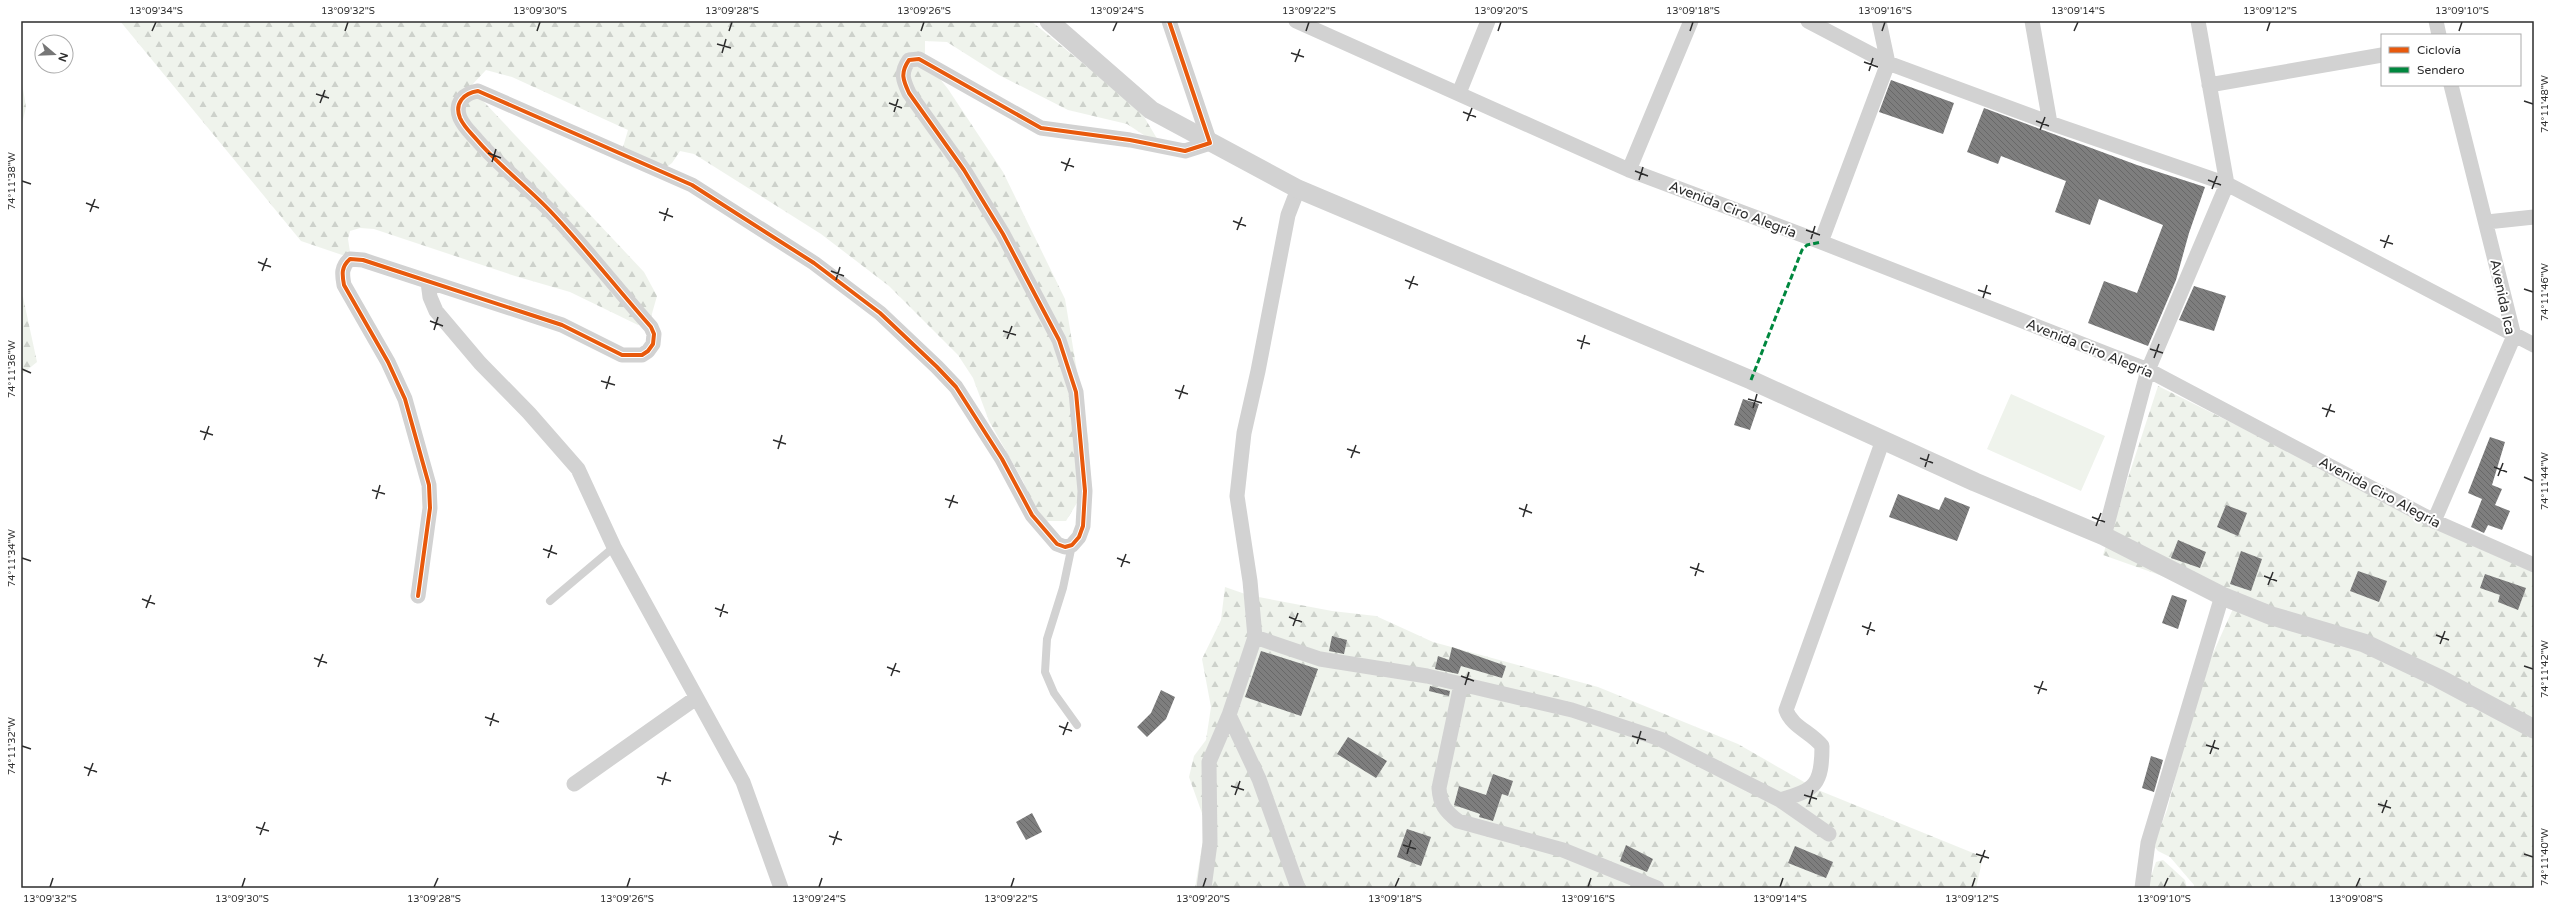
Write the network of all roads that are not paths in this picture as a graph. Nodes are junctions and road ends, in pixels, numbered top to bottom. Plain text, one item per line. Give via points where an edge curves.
1 (1049, 21) edge
2 (1170, 21) edge
3 (1296, 21) edge
4 (1488, 21) edge
5 (1691, 21) edge
6 (1808, 21) edge
7 (1879, 21) edge
8 (2032, 21) edge
9 (2198, 21) edge
10 (2436, 21) edge
11 (2439, 34) edge
12 (2381, 55) edge
13 (1888, 63) junction
14 (2209, 85) junction
15 (2451, 86) edge
16 (1459, 93) junction
17 (2050, 123) junction
18 (1210, 143) junction
19 (1629, 170) junction
20 (2227, 184) junction
21 (1298, 189) junction
22 (2534, 218) edge
23 (2487, 222) junction
24 (1821, 242) junction
25 (428, 282) junction
26 (2514, 336) junction
27 (2534, 345) edge
28 (2148, 370) junction
29 (1883, 440) junction
30 (2434, 521) junction
31 (2104, 536) junction
32 (1072, 545) junction
33 (614, 548) junction
34 (2534, 566) edge
35 (418, 596) dead end
36 (2222, 596) junction
37 (550, 601) dead end
38 (1255, 638) junction
39 (1461, 684) junction
40 (696, 698) junction
41 (1229, 715) junction
42 (1077, 725) dead end
43 (2534, 730) edge
44 (574, 784) dead end
45 (1780, 800) junction
46 (1829, 834) dead end
47 (781, 888) edge
48 (1204, 888) edge
49 (1298, 888) edge
50 (1657, 888) edge
51 (2142, 888) edge

1 - 18 street via 1151,110
2 - 18 street
3 - 16 street, Avenida Ciro Alegría
4 - 16 street
5 - 19 street
6 - 13 street
7 - 13 street
8 - 17 street
9 - 14 street
10 - 11 street
12 - 14 street
13 - 17 street
13 - 24 street
14 - 20 street
15 - 23 street, Avenida Ica
16 - 19 street, Avenida Ciro Alegría
17 - 20 street
18 - 21 street
18 - 32 street via 1185,151 1123,138 1041,128 919,59 909,60 904,67 902,79 964,170 1003,234 1059,340 1076,392 1085,490 1083,526 1079,537
19 - 24 street, Avenida Ciro Alegría
20 - 26 street via 2377,261
20 - 28 street
21 - 29 street via 1751,380
21 - 38 street via 1288,215 1244,433 1237,496 1250,581
22 - 23 street
23 - 26 street, Avenida Ica
24 - 28 street, Avenida Ciro Alegría
25 - 32 street via 562,325 622,355 642,355 653,344 654,334 651,327 553,214 498,164 465,127 460,118 459,107 462,97 478,91 692,185 814,262 880,313 956,387 1002,459 1032,515 1056,544 1065,547
25 - 33 street via 430,297 436,311 578,470
25 - 35 street via 363,260 350,259 344,264 342,272 344,285 388,362 405,399 429,485 430,508
26 - 27 street
26 - 30 street, Avenida Ica
28 - 30 street, Avenida Ciro Alegría
28 - 31 street
29 - 31 street
29 - 45 street via 1786,710 1790,721 1816,738 1822,746 1819,777 1809,790
30 - 34 street, Avenida Ciro Alegría
31 - 36 street
32 - 42 lane via 1063,588 1047,639 1045,672 1054,693
33 - 37 lane
33 - 40 street
36 - 43 street via 2272,616 2364,643 2438,678
36 - 51 street via 2150,836
38 - 39 street via 1320,659
38 - 41 street
39 - 45 street via 1572,710 1660,739
39 - 50 street via 1439,788 1440,801 1447,812 1458,821 1563,850
40 - 44 street
40 - 47 street via 743,782
41 - 48 street via 1209,762 1210,843
41 - 49 street via 1259,779
45 - 46 street

